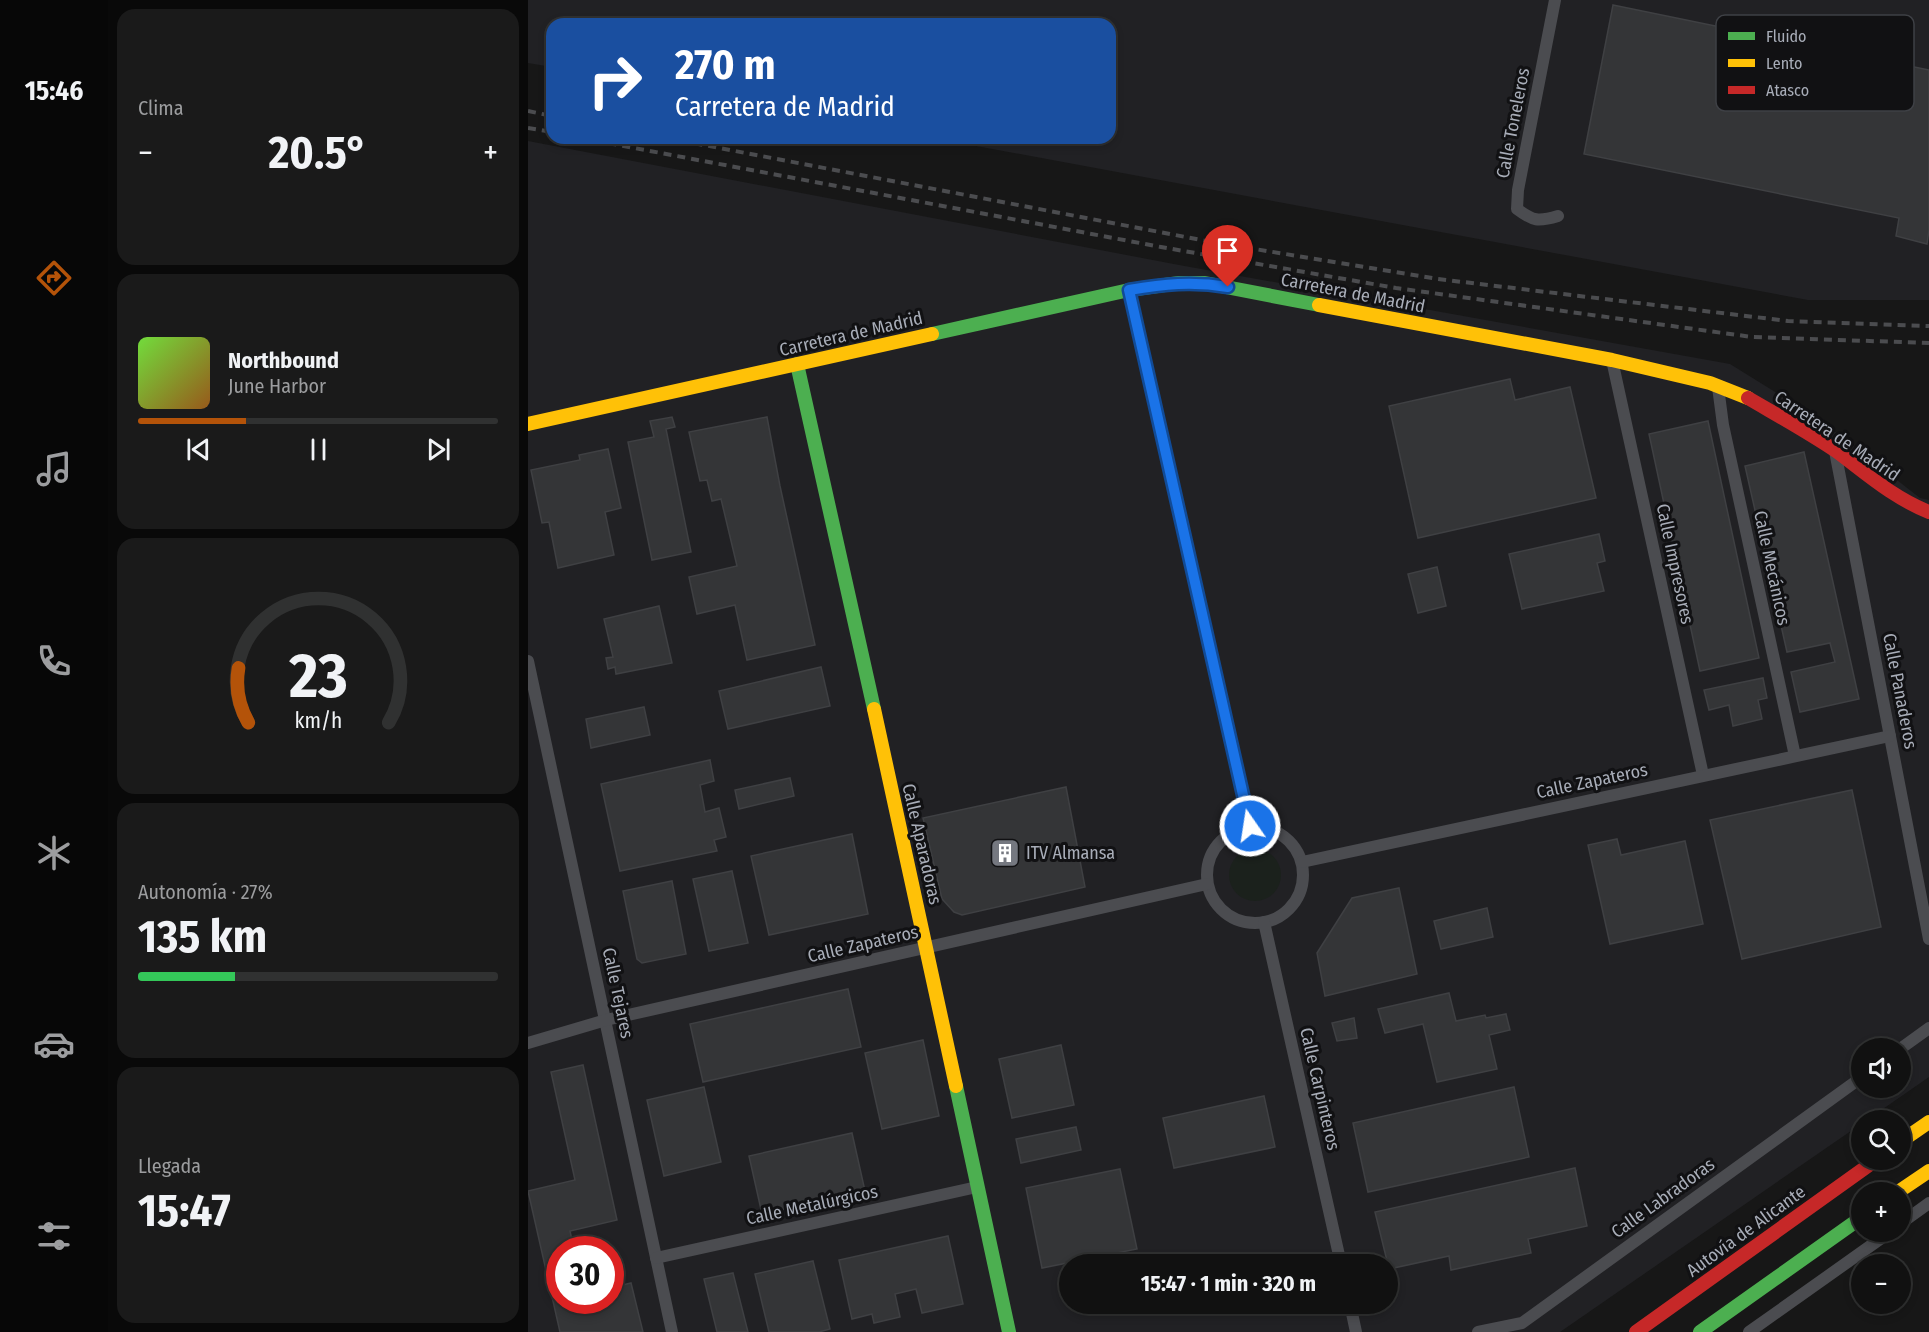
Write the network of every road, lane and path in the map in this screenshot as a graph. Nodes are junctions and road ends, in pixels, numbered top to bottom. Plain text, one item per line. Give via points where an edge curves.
1 (1555, 0) edge
2 (1558, 216) dead end
3 (1129, 290) junction
4 (1612, 360) junction
5 (796, 364) junction
6 (1718, 387) junction
7 (528, 424) edge
8 (1835, 451) junction
9 (1929, 512) edge
10 (528, 661) edge
11 (1890, 736) junction
12 (1795, 756) junction
13 (1703, 775) junction
14 (1250, 826) junction
15 (1302, 862) junction
16 (1207, 885) junction
17 (1264, 922) junction
18 (1929, 939) edge
19 (927, 948) junction
20 (606, 1020) junction
21 (1929, 1028) edge
22 (1911, 1041) edge
23 (528, 1043) edge
24 (1851, 1085) edge
25 (1929, 1122) edge
26 (1911, 1134) edge
27 (1862, 1170) edge
28 (1929, 1172) edge
29 (1911, 1184) edge
30 (977, 1187) junction
31 (1929, 1203) edge
32 (1911, 1216) edge
33 (1851, 1225) edge
34 (1876, 1242) edge
35 (1339, 1254) edge
36 (656, 1258) junction
37 (1352, 1314) edge
38 (672, 1332) edge
39 (1009, 1332) edge
40 (1356, 1332) edge
41 (1478, 1332) edge
42 (1636, 1332) edge
43 (1700, 1332) edge
44 (1749, 1332) edge

1 - 2 street, Calle Toneleros via 1517,209 1531,219
3 - 4 main road, Carretera de Madrid via 1205,283
3 - 5 main road, Carretera de Madrid
3 - 14 street
4 - 6 main road, Carretera de Madrid
4 - 13 street, Calle Impresores
5 - 7 main road, Carretera de Madrid
5 - 19 main road, Calle Aparadoras
6 - 8 main road, Carretera de Madrid via 1757,404
6 - 12 street, Calle Mecánicos
8 - 9 main road, Carretera de Madrid via 1905,502
8 - 11 street, Calle Panaderos
10 - 20 street, Calle Tejares
11 - 12 street, Calle Zapateros
11 - 18 street, Calle Panaderos
12 - 13 street, Calle Zapateros
13 - 15 street, Calle Zapateros
14 - 15 street via 1276,831 1288,839
14 - 16 street via 1234,831 1211,853
15 - 17 street via 1300,894 1290,908
16 - 17 street via 1221,910 1233,919
16 - 19 street, Calle Zapateros
17 - 35 street, Calle Carpinteros
19 - 20 street, Calle Zapateros
19 - 30 main road, Calle Aparadoras
20 - 23 street, Calle Zapateros
20 - 36 street, Calle Tejares
21 - 22 street
24 - 41 street, Calle Labradoras via 1522,1323
25 - 26 main road
27 - 42 main road, Autovía de Alicante
28 - 29 main road
30 - 36 street, Calle Metalúrgicos
30 - 39 main road, Calle Aparadoras
31 - 32 street
33 - 43 main road
34 - 44 street
36 - 38 street, Calle Tejares
37 - 40 street

